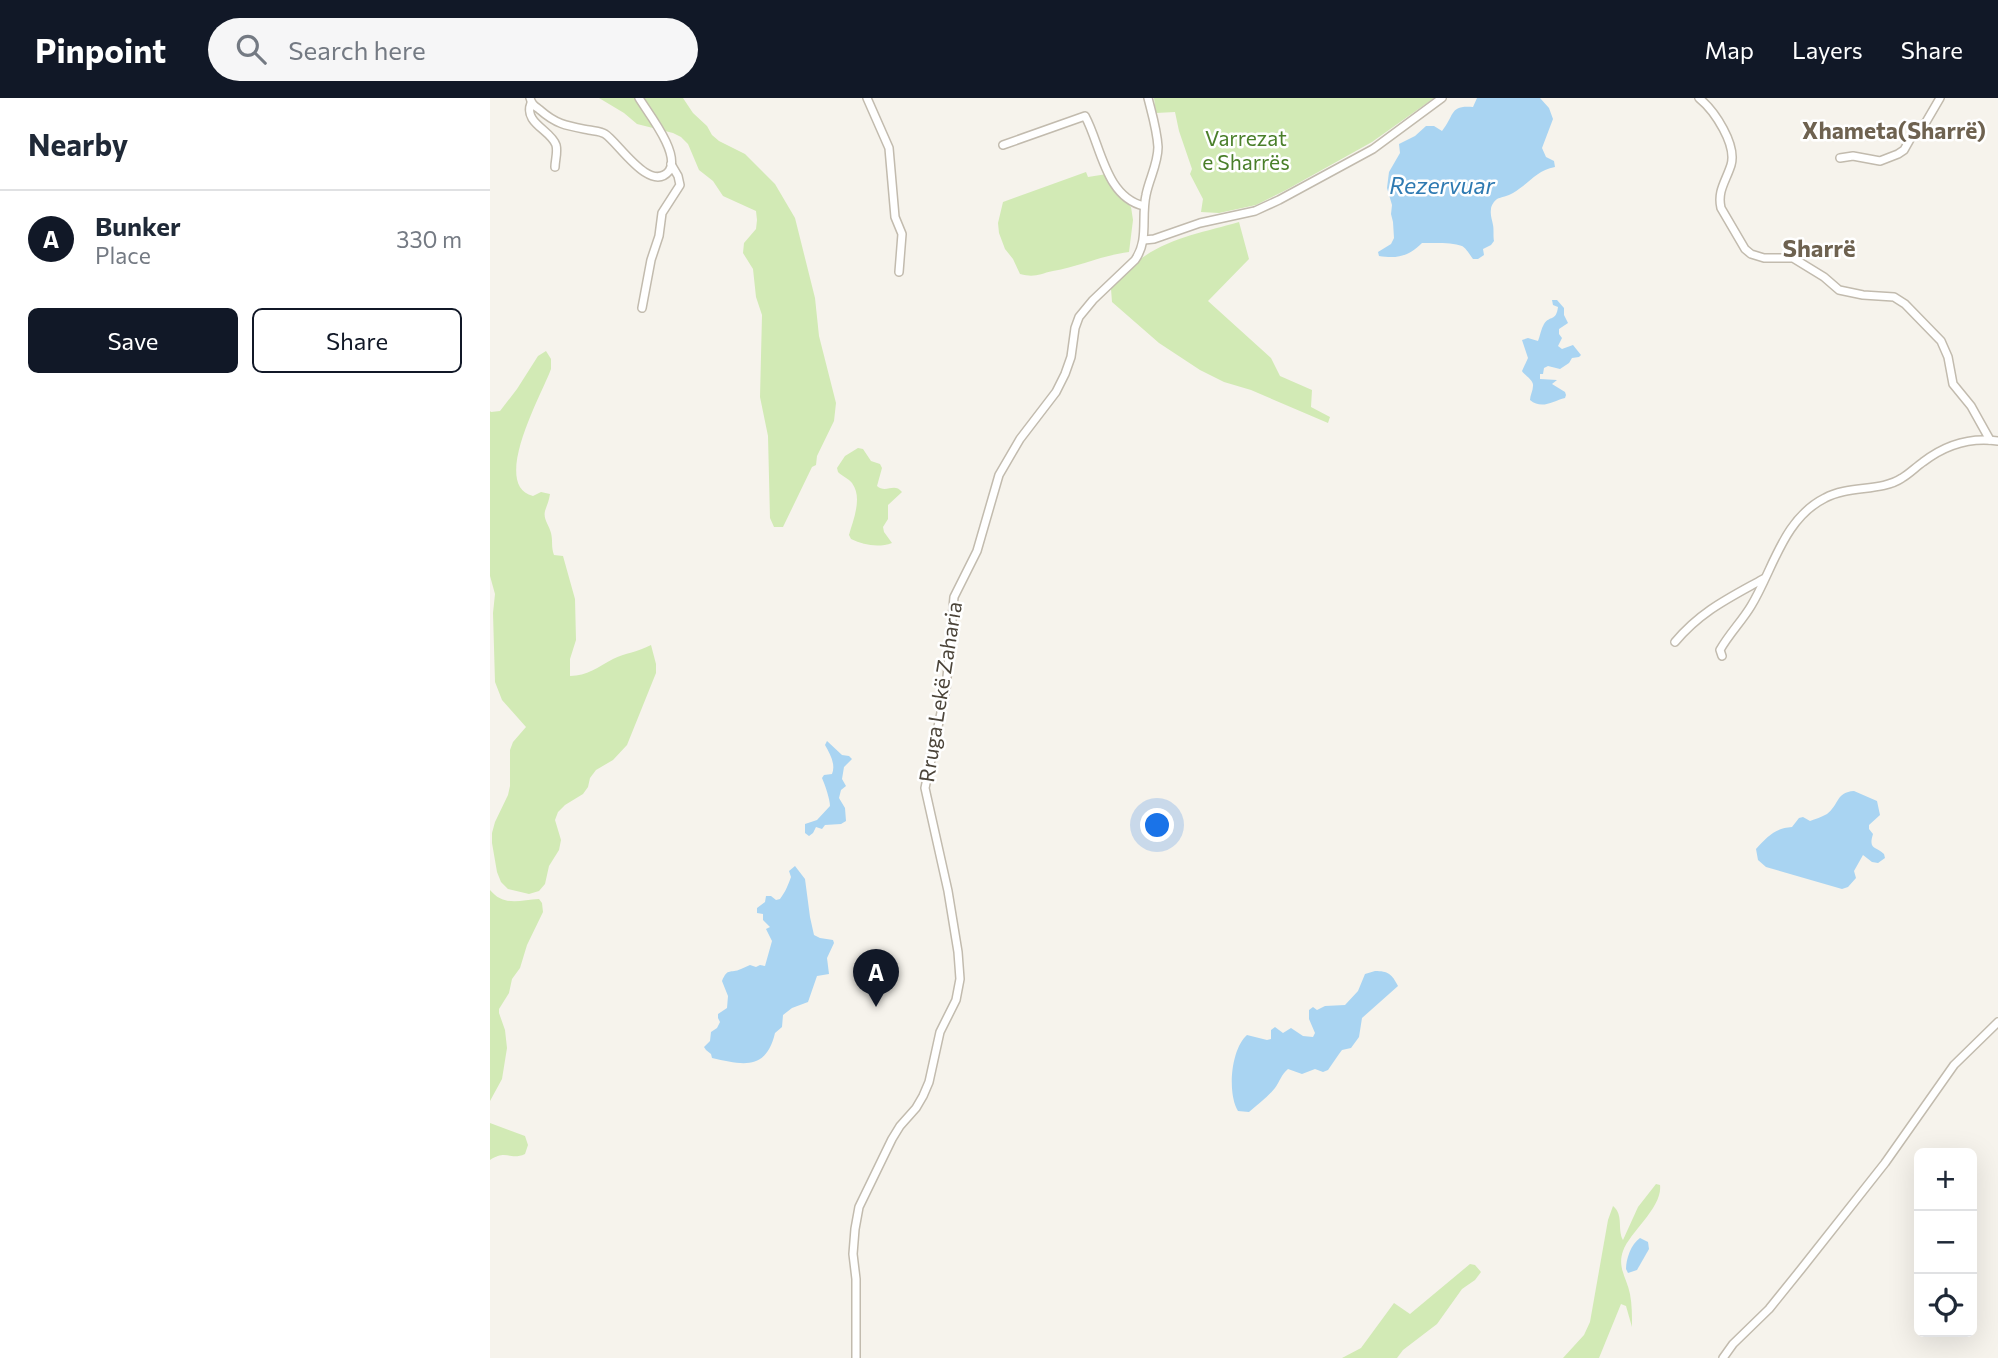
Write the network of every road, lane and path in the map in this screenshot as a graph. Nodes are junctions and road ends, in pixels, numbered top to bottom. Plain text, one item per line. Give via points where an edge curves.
1 (639, 98) edge
2 (867, 98) edge
3 (1148, 98) edge
4 (1442, 98) edge
5 (1699, 98) edge
6 (1940, 98) edge
7 (531, 101) edge
8 (1003, 145) dead end
9 (1840, 158) dead end
10 (671, 164) junction
11 (555, 167) dead end
12 (1144, 206) junction
13 (1144, 240) junction
14 (899, 272) dead end
15 (642, 307) dead end
16 (1994, 440) edge
17 (1764, 579) junction
18 (1675, 642) dead end
19 (1722, 656) dead end
20 (1998, 1022) edge
21 (856, 1358) edge
22 (1723, 1358) edge

1 - 10 street via 667,143
2 - 14 street via 889,148 895,217 902,234
3 - 12 street via 1158,149
4 - 13 street via 1373,149 1279,200 1255,211
5 - 16 street via 1718,120 1732,149 1720,202 1745,249 1758,257 1793,258 1839,290 1894,297 1905,304 1941,341 1953,384
6 - 9 street via 1904,150 1880,161
7 - 10 street via 564,126 605,133 645,173 663,175
7 - 11 street via 533,119 555,142
8 - 12 street via 1085,116 1116,187 1130,201
10 - 15 street via 680,185 662,213
12 - 13 street
13 - 21 street, Rruga Lekë Zaharia via 1135,260 1079,317 1065,374 999,475 977,551 954,597 946,690 925,788 948,891 960,979 923,1096 892,1139 859,1207 853,1254
16 - 17 street via 1972,440 1946,448 1901,480 1820,500 1785,538
17 - 18 street via 1706,612
17 - 19 street via 1720,650
20 - 22 street via 1954,1065 1827,1237

